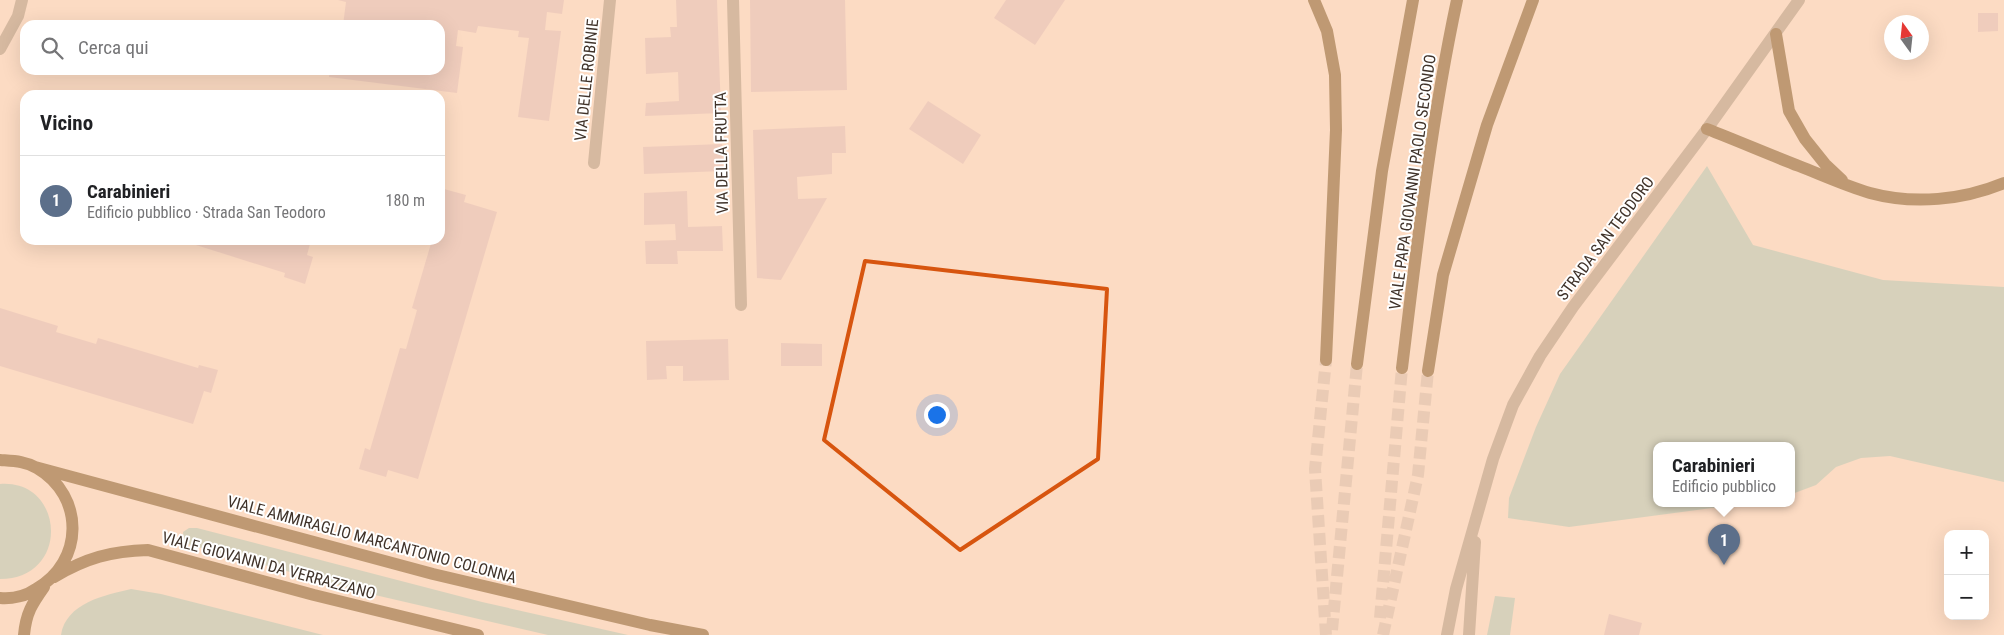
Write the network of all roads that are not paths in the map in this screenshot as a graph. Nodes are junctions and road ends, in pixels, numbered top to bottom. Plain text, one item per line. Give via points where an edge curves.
1 (22, 0) edge
2 (610, 0) edge
3 (733, 0) edge
4 (1314, 0) edge
5 (1413, 0) edge
6 (1457, 0) edge
7 (1532, 0) edge
8 (1799, 0) edge
9 (1776, 34) junction
10 (0, 49) edge
11 (1707, 129) junction
12 (594, 163) dead end
13 (2004, 183) edge
14 (1848, 186) junction
15 (741, 305) dead end
16 (1326, 360) tunnel mouth
17 (1356, 364) tunnel mouth
18 (1402, 368) tunnel mouth
19 (1428, 371) tunnel mouth
20 (0, 455) edge
21 (0, 460) edge
22 (19, 461) junction
23 (35, 467) junction
24 (1476, 517) junction
25 (51, 580) junction
26 (0, 598) edge
27 (24, 635) edge
28 (478, 635) edge
29 (703, 635) edge
30 (1447, 635) edge
31 (1469, 635) edge

1 - 10 street via 18,16
2 - 12 street, VIA DELLE ROBINIE
3 - 15 street, VIA DELLA FRUTTA
4 - 16 main road via 1327,31 1336,76
5 - 17 main road, VIALE PAPA GIOVANNI PAOLO SECONDO via 1382,171
6 - 18 main road, VIALE PAPA GIOVANNI PAOLO SECONDO via 1425,179
7 - 19 main road via 1487,125 1443,274
8 - 9 street, STRADA SAN TEODORO
9 - 11 street, STRADA SAN TEODORO
9 - 14 main road via 1789,111 1810,145
11 - 14 main road
11 - 24 street, STRADA SAN TEODORO via 1573,306 1540,356 1513,405
13 - 14 main road via 1967,195 1919,200 1872,194
20 - 22 main road
21 - 22 main road
22 - 23 main road
23 - 25 main road via 59,488 68,502 72,518 70,549 64,564
23 - 29 main road, VIALE AMMIRAGLIO MARCANTONIO COLONNA via 433,574
24 - 30 street, STRADA SAN TEODORO
24 - 31 street, STRADA SAN TEODORO
25 - 26 main road via 28,594
25 - 27 main road, VIALE GIOVANNI DA VERRAZZANO via 25,618
25 - 28 main road, VIALE GIOVANNI DA VERRAZZANO via 94,557 148,550 314,596

